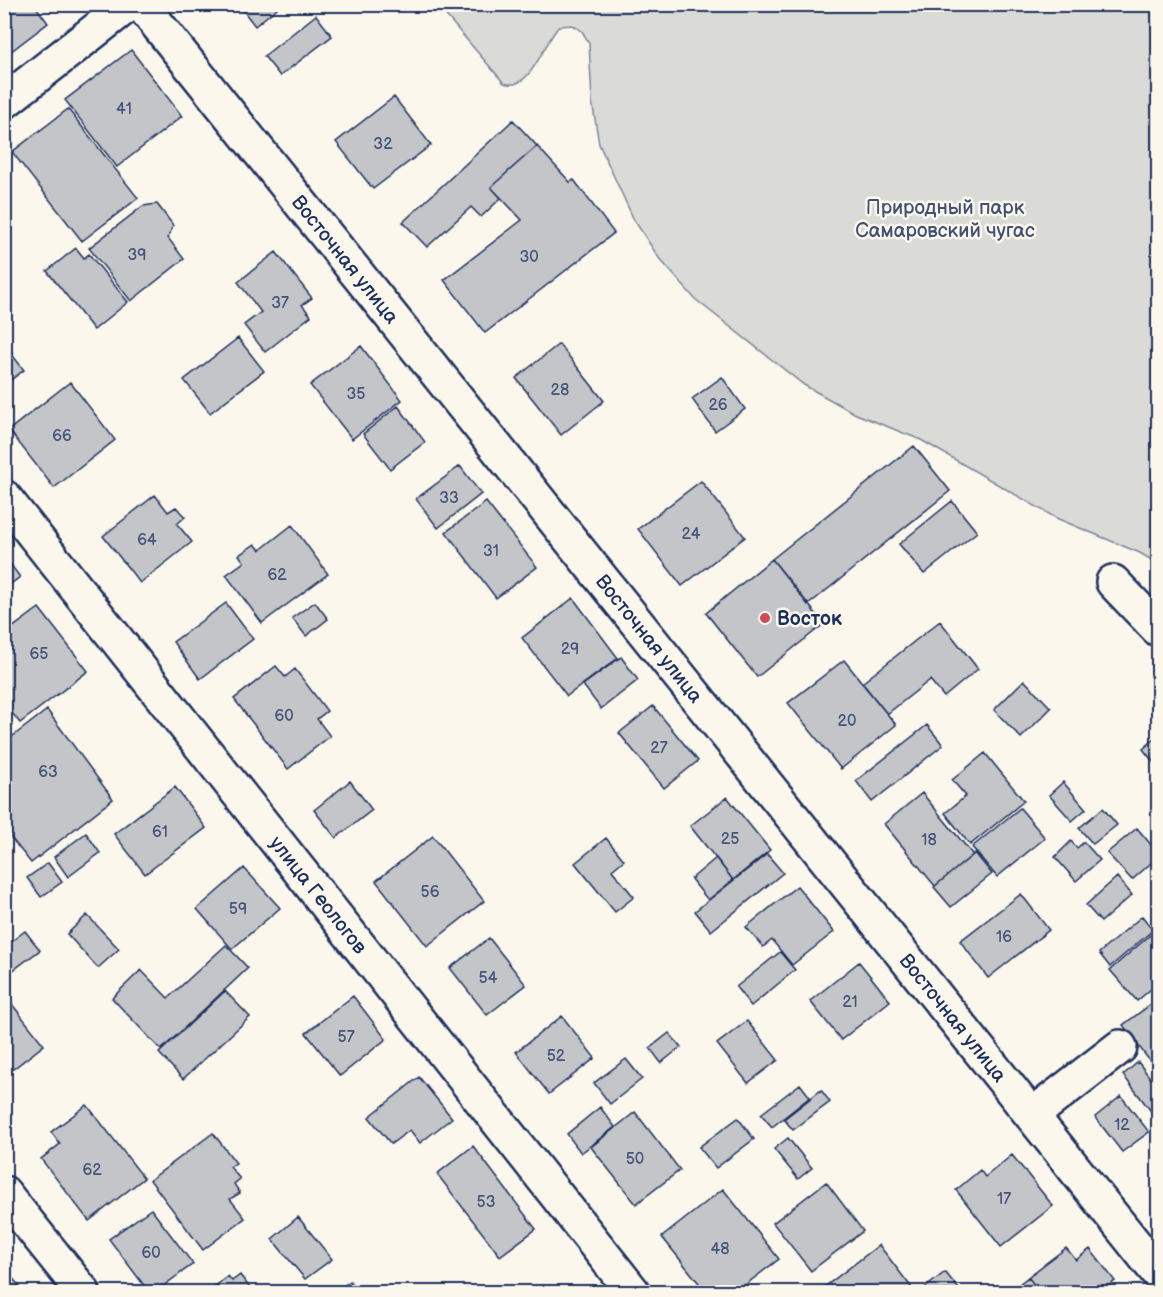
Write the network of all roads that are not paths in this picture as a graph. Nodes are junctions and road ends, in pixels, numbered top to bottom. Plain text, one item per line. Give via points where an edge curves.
1 (129, 4) edge
2 (141, 4) edge
3 (4, 102) edge
4 (4, 497) edge
5 (1113, 582) dead end
6 (1158, 629) edge
7 (1120, 1047) dead end
8 (1032, 1115) junction
9 (4, 1193) edge
10 (1158, 1273) edge
11 (83, 1293) edge
12 (633, 1293) edge

1 - 3 street
2 - 8 street, Восточная улица
4 - 12 street, улица Геологов
5 - 6 street
7 - 8 street
8 - 10 street, Восточная улица
9 - 11 street

